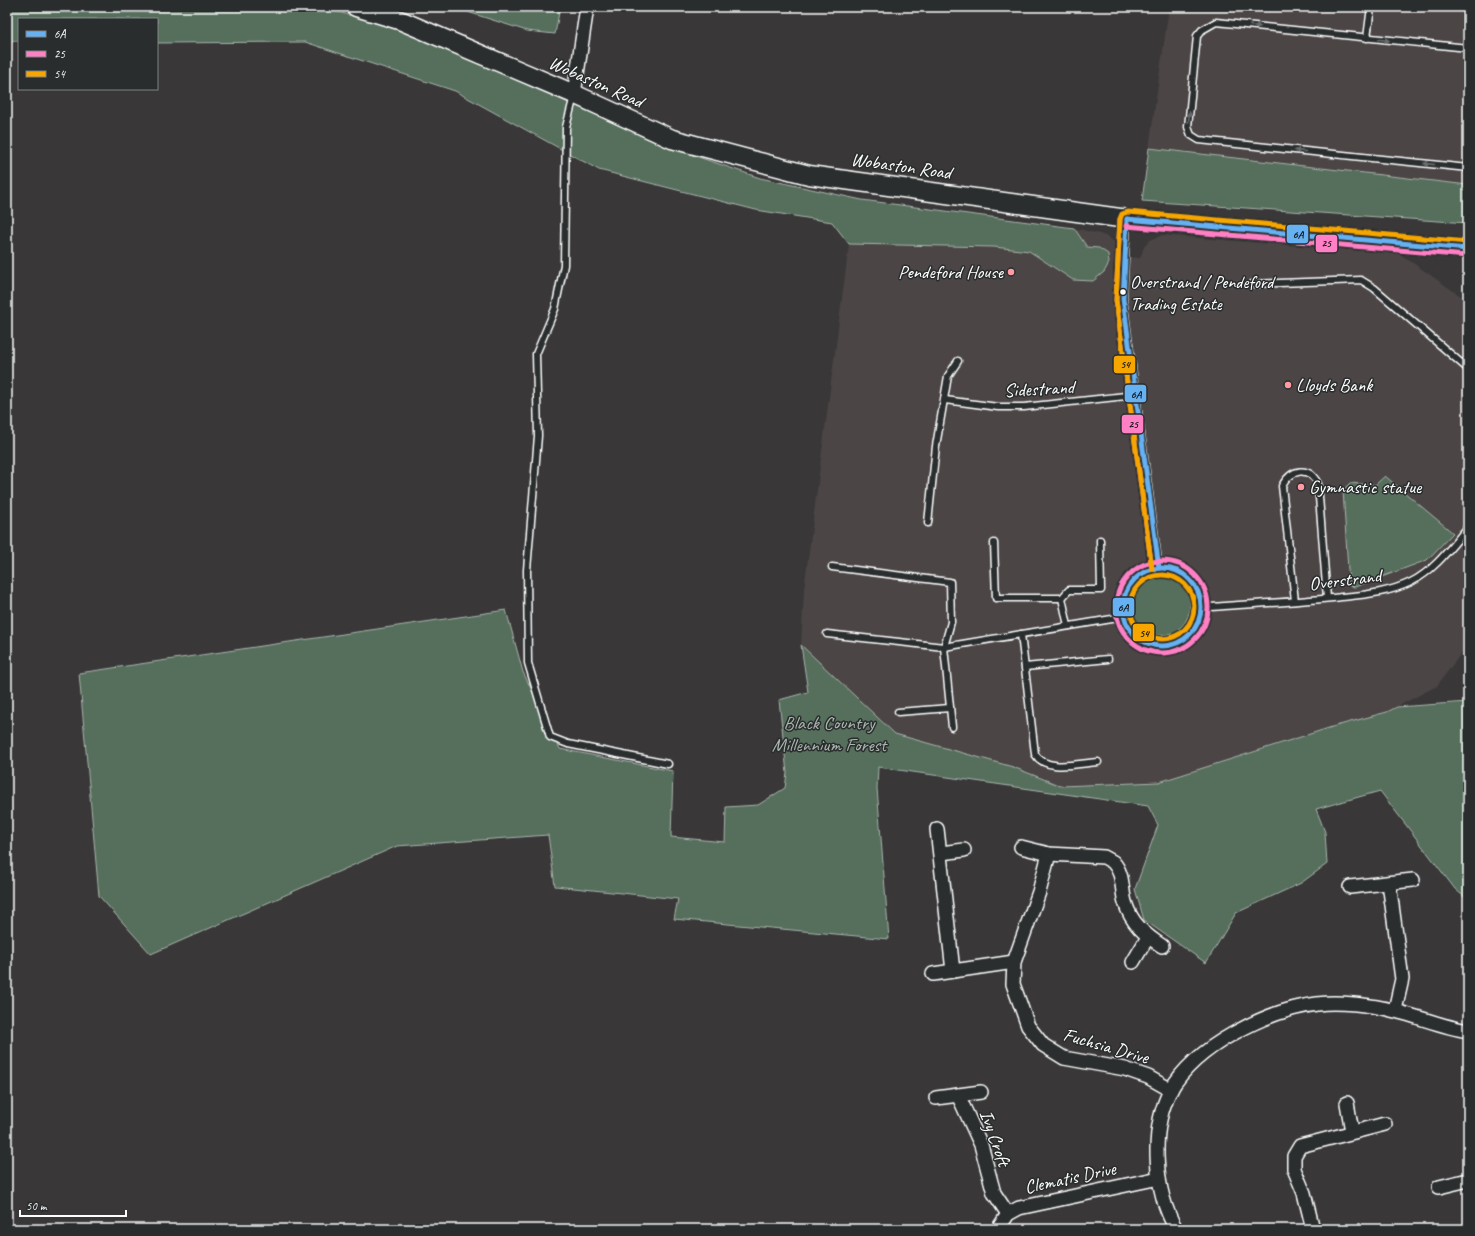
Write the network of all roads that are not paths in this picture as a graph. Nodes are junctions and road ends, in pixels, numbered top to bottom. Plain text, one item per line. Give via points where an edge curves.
1 (356, 7) edge
2 (587, 7) edge
3 (1371, 7) edge
4 (1367, 38) junction
5 (1468, 48) edge
6 (574, 94) junction
7 (1468, 168) edge
8 (1127, 219) junction
9 (1464, 252) edge
10 (1252, 284) dead end
11 (958, 361) dead end
12 (1465, 364) edge
13 (1468, 369) edge
14 (1135, 395) junction
15 (945, 400) junction
16 (928, 523) dead end
17 (1468, 528) edge
18 (1100, 540) dead end
19 (994, 543) dead end
20 (832, 567) dead end
21 (1160, 568) junction
22 (1062, 598) junction
23 (1327, 598) junction
24 (1295, 601) junction
25 (1201, 605) junction
26 (1124, 617) junction
27 (1068, 626) junction
28 (827, 634) dead end
29 (1021, 634) junction
30 (944, 647) junction
31 (1108, 659) dead end
32 (1025, 667) junction
33 (950, 708) junction
34 (898, 712) dead end
35 (952, 727) dead end
36 (1098, 762) dead end
37 (668, 764) dead end
38 (937, 829) dead end
39 (1021, 847) dead end
40 (964, 850) dead end
41 (941, 853) junction
42 (1049, 854) junction
43 (1413, 880) dead end
44 (1389, 883) junction
45 (1350, 887) dead end
46 (1148, 936) junction
47 (1162, 946) dead end
48 (1014, 962) junction
49 (1133, 962) dead end
50 (953, 971) junction
51 (933, 974) dead end
52 (1395, 1010) junction
53 (1468, 1031) edge
54 (1171, 1090) junction
55 (981, 1092) dead end
56 (958, 1095) junction
57 (936, 1098) dead end
58 (1347, 1103) dead end
59 (1385, 1124) dead end
60 (1352, 1131) junction
61 (1159, 1178) junction
62 (1468, 1180) edge
63 (1439, 1187) dead end
64 (1008, 1214) junction
65 (998, 1229) edge
66 (1176, 1229) edge
67 (1313, 1229) edge

1 - 6 street, Wobaston Road via 402,21
2 - 6 street
3 - 4 lane
4 -> 5 lane
7 -> 4 lane via 1199,140 1191,135 1188,127 1197,36 1208,26 1216,22
6 - 8 street, Wobaston Road via 672,139 809,174
6 - 37 lane via 566,127 564,265 555,309 536,354 538,436 527,570 528,663 550,737 559,742
8 - 9 street, Wobaston Road
8 - 14 lane via 1123,299
10 - 12 lane via 1361,280
11 - 15 lane via 948,376
12 - 13 lane
14 - 15 lane, Sidestrand via 1024,407 998,407
14 - 21 lane
15 - 16 lane via 936,446
17 - 23 lane, Overstrand via 1440,560 1412,582 1393,590 1373,594
18 - 22 lane via 1102,590 1069,590
19 - 22 lane via 996,598
20 - 30 lane via 950,582 951,622
21 - 25 lane via 1177,572 1192,582
21 - 26 lane via 1148,570 1130,584 1125,594
22 - 27 lane
23 - 24 lane, Overstrand
23 - 24 lane via 1318,484 1314,476 1306,471 1287,477 1282,486
24 - 25 lane, Overstrand via 1211,607
25 - 26 lane via 1194,629 1174,644 1162,646 1138,638
26 - 27 lane
27 - 29 lane
28 - 30 lane
29 - 30 lane
29 - 32 lane
30 - 33 lane
31 - 32 lane
32 - 36 lane via 1035,754 1039,761 1050,765
33 - 34 lane
33 - 35 lane
38 - 41 street
39 - 42 street
40 - 41 street
41 - 50 street
42 - 46 street via 1104,857 1113,862 1123,881 1125,902 1132,920
42 - 48 street, Fuchsia Drive via 1039,892
43 - 44 street
44 - 45 street
44 - 52 street via 1402,979
46 - 47 street
46 - 49 street
48 - 50 street
48 - 54 street, Fuchsia Drive via 1013,984 1020,1005 1028,1026 1042,1045 1064,1058 1125,1070 1148,1077
50 - 51 street
52 - 53 street via 1450,1029
52 - 54 street via 1351,1004 1318,1004 1278,1013 1245,1026 1218,1043 1188,1068
54 - 61 street via 1158,1130
55 - 56 street, Ivy Croft
56 - 57 street, Ivy Croft
56 - 64 street, Ivy Croft via 981,1146 994,1193
58 - 60 street
59 - 60 street
60 - 67 street via 1300,1146 1294,1156 1294,1169 1304,1193
61 - 64 street, Clematis Drive via 1019,1208
61 - 66 street
62 - 63 street
64 - 65 street, Clematis Drive

